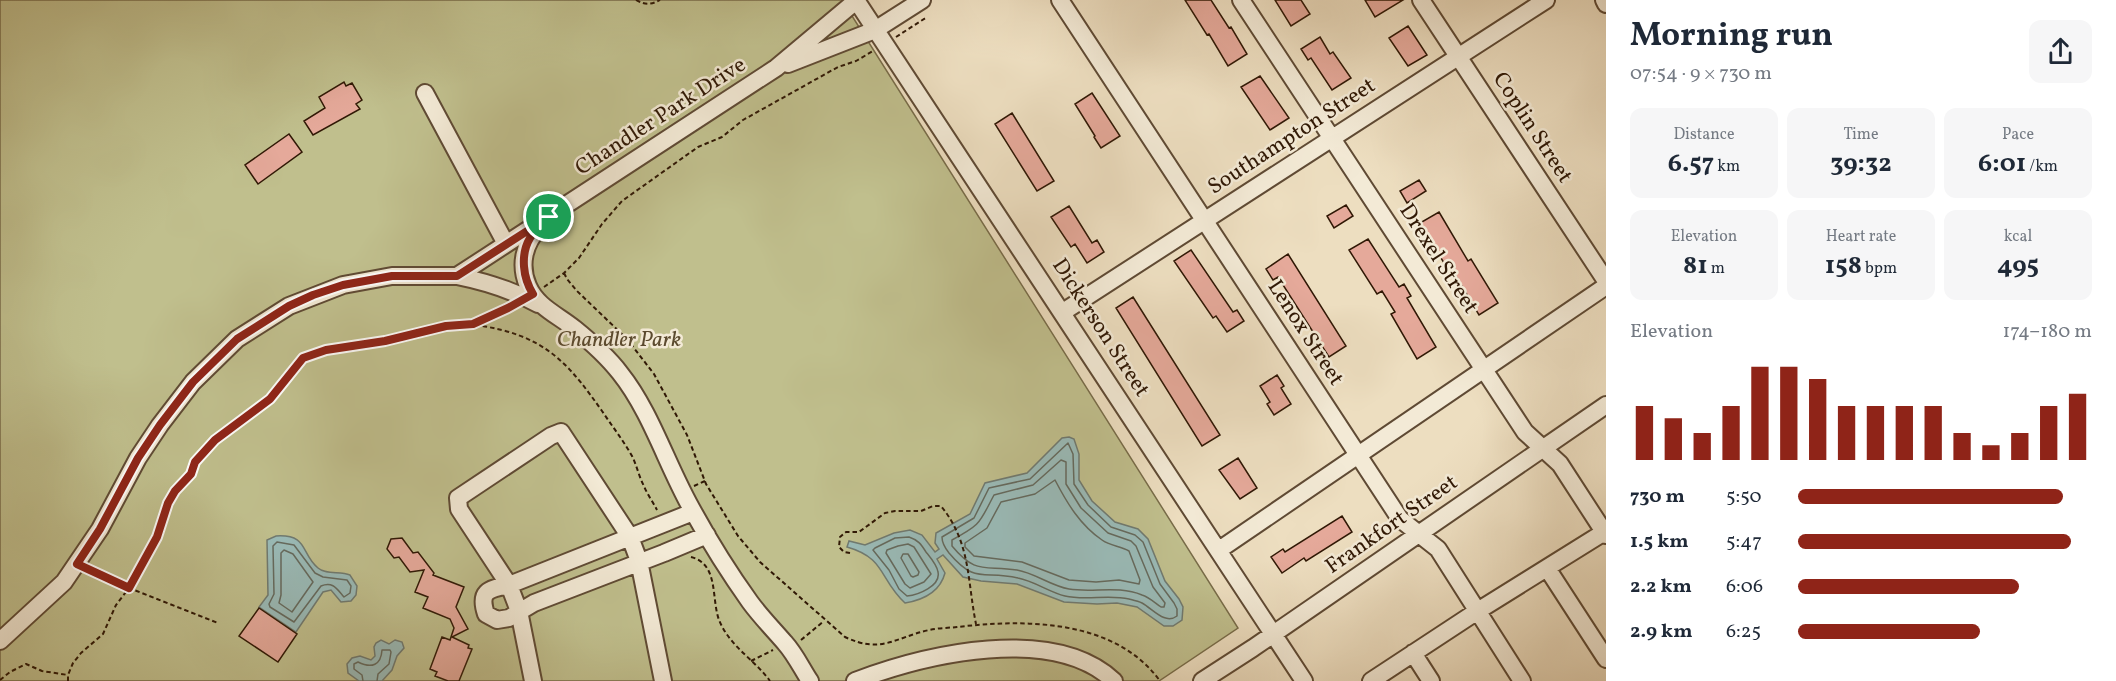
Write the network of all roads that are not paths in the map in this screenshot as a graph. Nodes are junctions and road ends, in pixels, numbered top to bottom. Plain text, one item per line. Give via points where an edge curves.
1 (856, 0) edge
2 (922, 0) edge
3 (1060, 0) edge
4 (1241, 0) edge
5 (1421, 0) edge
6 (1546, 0) edge
7 (875, 30) junction
8 (1458, 57) junction
9 (776, 68) junction
10 (425, 93) dead end
11 (1331, 138) junction
12 (549, 217) junction
13 (1205, 220) junction
14 (506, 244) junction
15 (457, 276) junction
16 (1606, 281) edge
17 (1606, 286) edge
18 (529, 296) junction
19 (1063, 312) junction
20 (1484, 370) junction
21 (1606, 405) edge
22 (1543, 448) junction
23 (1359, 456) junction
24 (693, 512) junction
25 (1605, 533) edge
26 (1418, 534) junction
27 (707, 535) junction
28 (630, 537) junction
29 (1219, 550) junction
30 (639, 561) junction
31 (1547, 568) junction
32 (509, 585) junction
33 (519, 611) junction
34 (1476, 612) junction
35 (1273, 634) junction
36 (0, 642) edge
37 (1413, 653) junction
38 (1606, 659) edge
39 (533, 681) edge
40 (663, 681) edge
41 (810, 681) edge
42 (855, 681) edge
43 (1114, 681) edge
44 (1202, 681) edge
45 (1304, 681) edge
46 (1371, 681) edge
47 (1431, 681) edge
48 (1522, 681) edge

1 - 7 street, Dickerson Street
1 - 9 street, Chandler Park Drive
2 - 7 street, Chandler Park Drive
3 - 13 street, Lenox Street
4 - 11 street, Drexel Street
5 - 8 street, Coplin Street
6 - 8 street, Southampton Street
7 - 9 street, Chandler Park Drive
7 - 19 street, Dickerson Street
8 - 11 street, Southampton Street
8 - 16 street, Coplin Street
9 - 12 street, Chandler Park Drive
10 - 14 street
11 - 13 street, Southampton Street
11 - 20 street, Drexel Street
12 - 14 street, Chandler Park Drive
12 - 18 street via 530,238 525,250
13 - 19 street, Southampton Street
13 - 23 street, Lenox Street
14 - 15 street, Chandler Park Drive
15 - 18 street
15 - 36 street via 392,276 343,285 289,306 237,339 193,382 160,425 100,529 64,582
17 - 20 street
18 - 24 street via 573,327 622,375
19 - 29 street, Dickerson Street
20 - 22 street, Drexel Street via 1525,432
20 - 23 street
21 - 22 street, Frankfort Street
22 - 25 street, Drexel Street via 1560,464
22 - 26 street, Frankfort Street
23 - 26 street, Lenox Street via 1400,519
23 - 29 street
24 - 27 street
24 - 28 street
25 - 31 street
26 - 34 street, Lenox Street via 1438,549
26 - 35 street, Frankfort Street
27 - 30 street
27 - 41 street via 748,599 786,644
28 - 30 street
28 - 32 street
28 - 32 street via 561,432 458,498 459,509
29 - 35 street, Dickerson Street
30 - 33 street
30 - 40 street
31 - 34 street
31 - 38 street
32 - 33 street
32 - 33 street via 485,593 486,614 497,620
33 - 39 street
34 - 37 street
34 - 48 street, Lenox Street
35 - 44 street, Frankfort Street
35 - 45 street, Dickerson Street
37 - 46 street
37 - 47 street
42 - 43 street via 956,654 1039,649 1072,656

